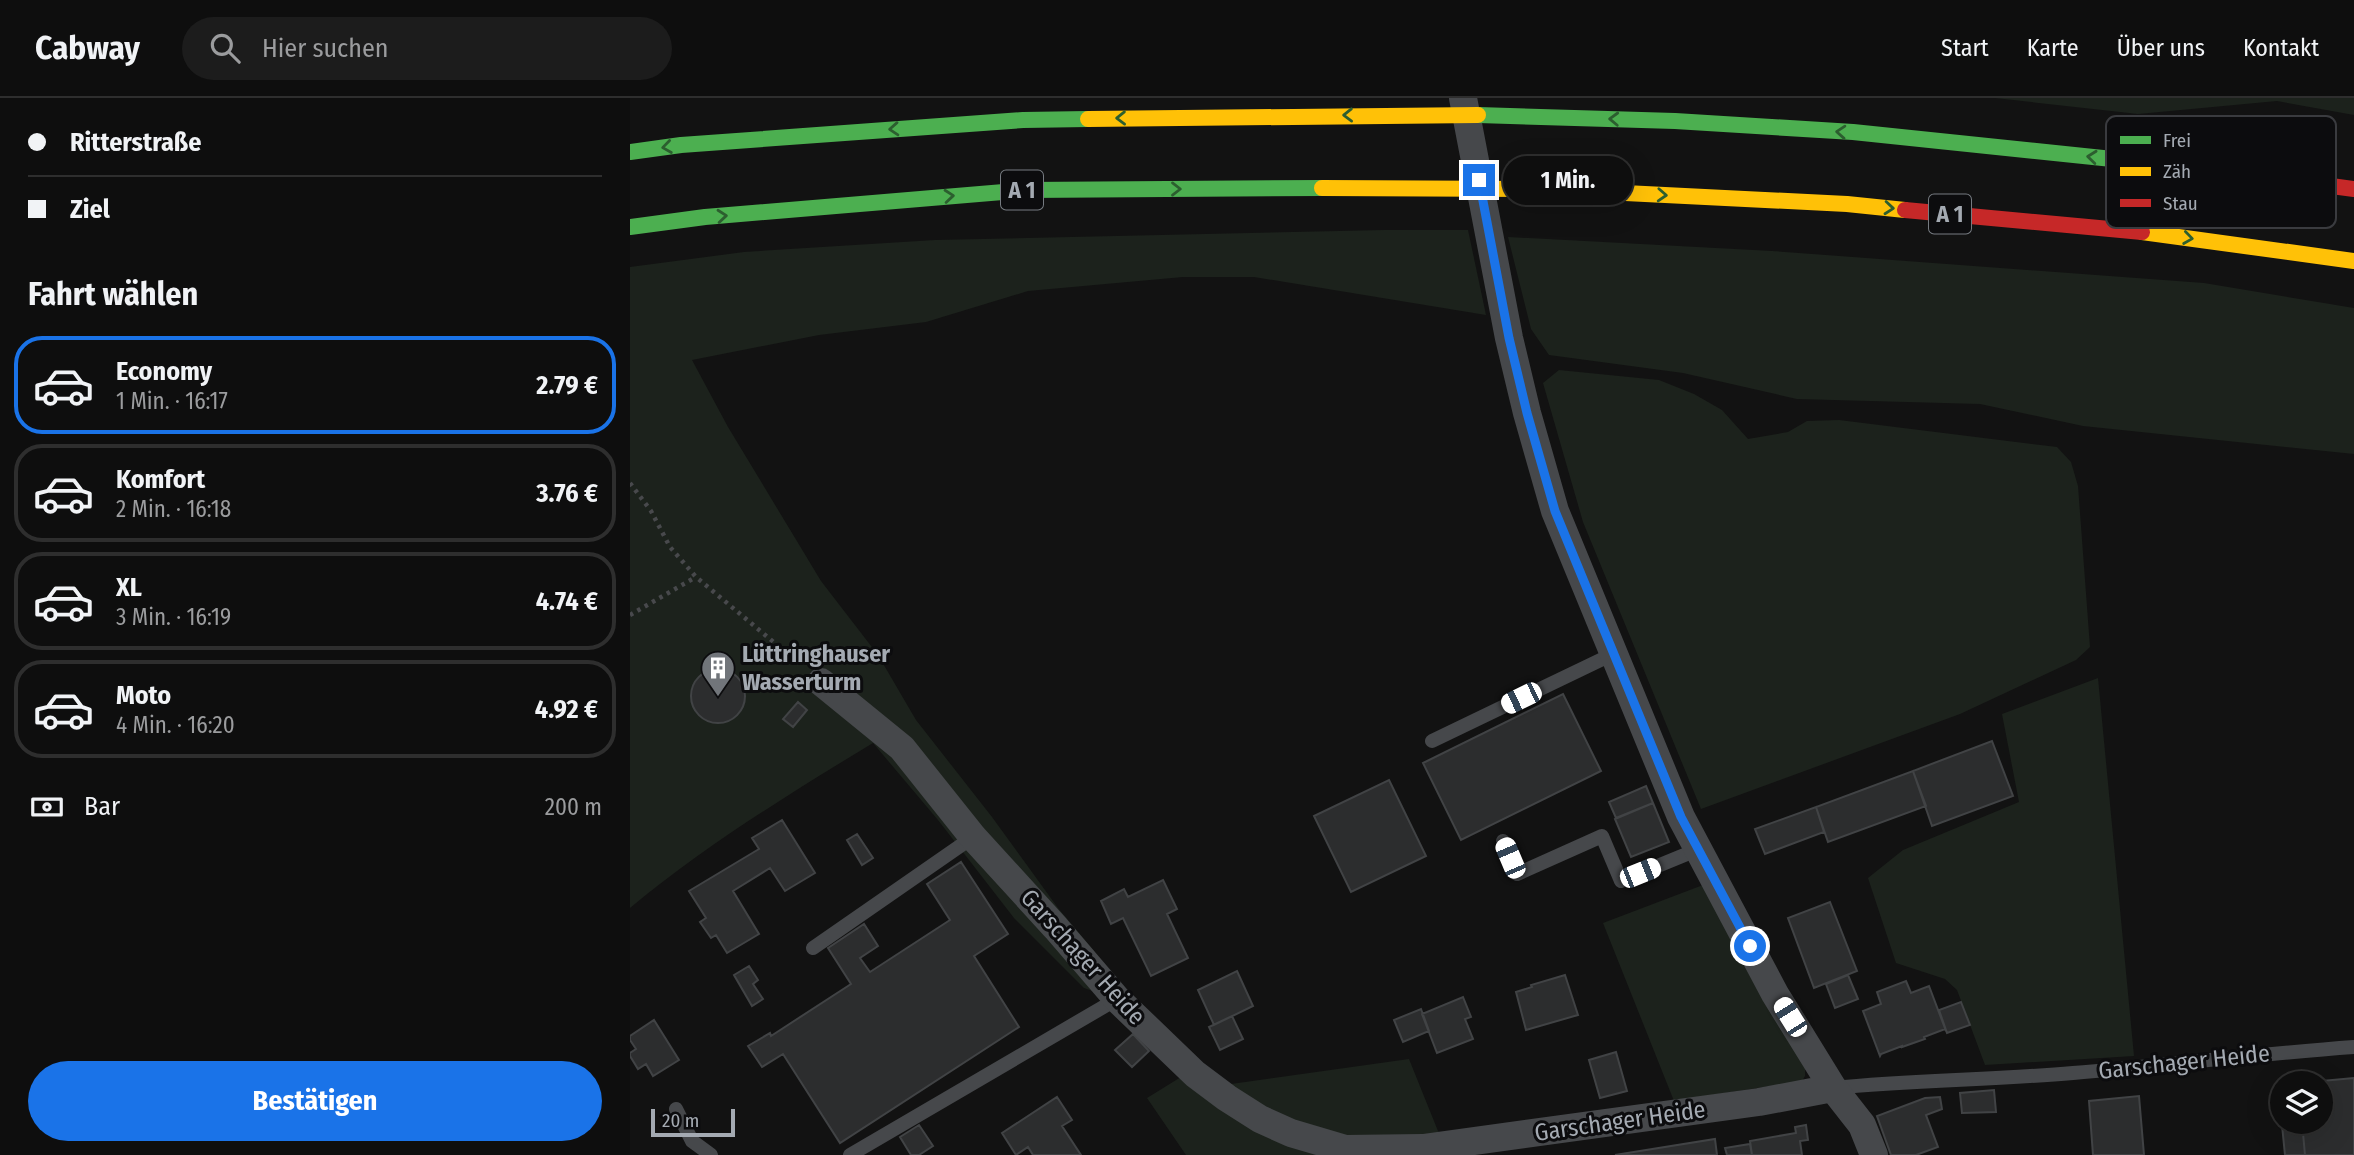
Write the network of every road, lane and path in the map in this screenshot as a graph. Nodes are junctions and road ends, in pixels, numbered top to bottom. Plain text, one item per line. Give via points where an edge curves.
1 (1463, 98) edge
2 (630, 152) edge
3 (2106, 158) edge
4 (2336, 187) edge
5 (2354, 189) edge
6 (630, 227) edge
7 (2354, 261) edge
8 (630, 483) edge
9 (696, 577) junction
10 (630, 615) edge
11 (1613, 653) junction
12 (821, 682) joint
13 (1432, 741) dead end
14 (973, 837) junction
15 (1503, 841) dead end
16 (1699, 849) junction
17 (813, 948) dead end
18 (1117, 999) junction
19 (2354, 1047) edge
20 (1833, 1088) junction
21 (676, 1109) dead end
22 (711, 1155) edge
23 (850, 1155) edge
24 (1874, 1155) edge

1 - 11 street via 1527,413 1555,511
3 -> 2 highway via 1853,132 1675,121 1416,114 1023,120
5 -> 4 highway
6 -> 7 highway, A 1 via 1026,190 1545,189 1861,206 2180,236
8 - 9 path via 670,547
9 - 10 path
9 - 12 path
11 - 13 lane
11 - 16 street via 1681,817
12 - 14 street, Garschager Heide via 902,748
14 - 17 lane
14 - 18 street, Garschager Heide
15 - 16 lane via 1517,874 1602,836 1621,881
16 - 20 street via 1775,994
18 - 20 street, Garschager Heide via 1195,1074 1227,1098 1291,1133 1345,1149 1423,1148
18 - 23 lane
19 - 20 lane, Garschager Heide via 2070,1073
20 - 24 street via 1862,1125
21 - 22 lane via 692,1141

